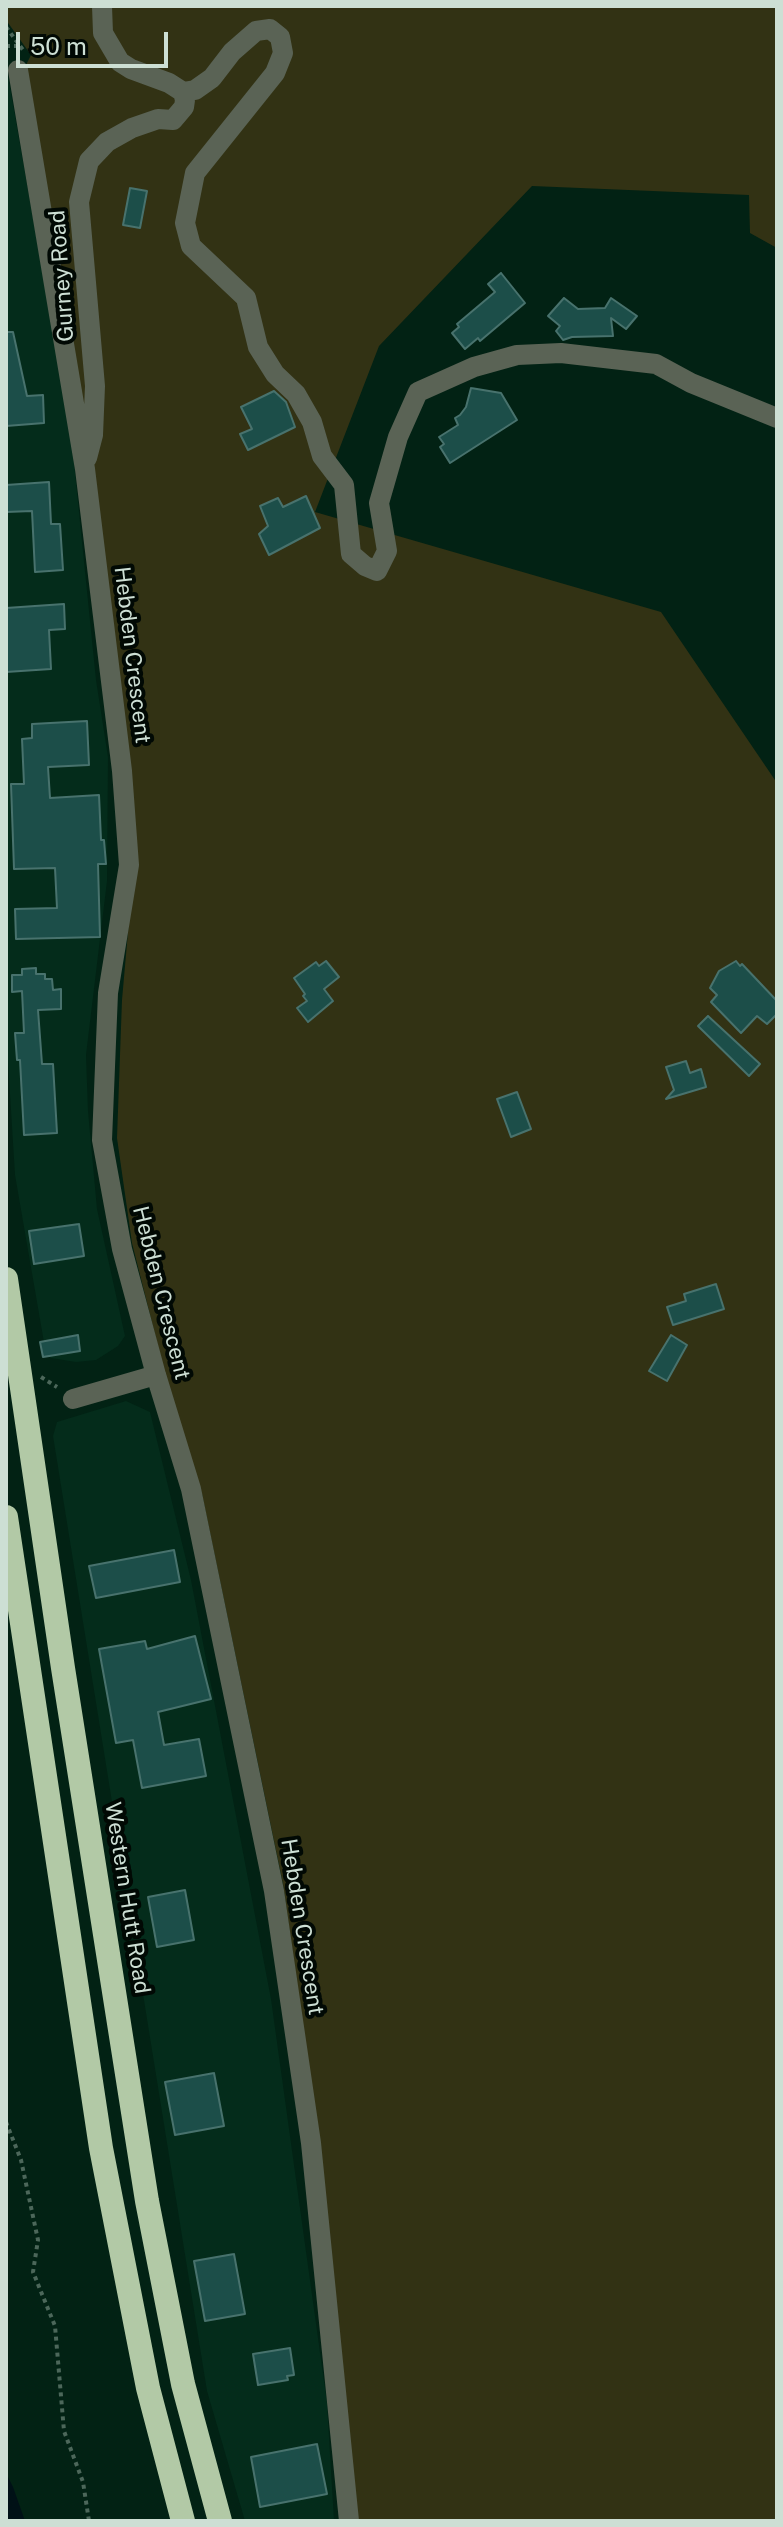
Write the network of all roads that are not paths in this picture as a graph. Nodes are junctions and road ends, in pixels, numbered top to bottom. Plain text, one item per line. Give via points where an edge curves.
1 (102, 6) edge
2 (18, 70) dead end
3 (183, 92) junction
4 (777, 418) edge
5 (85, 469) junction
6 (6, 1279) edge
7 (156, 1375) junction
8 (73, 1399) dead end
9 (6, 1517) edge
10 (183, 2521) edge
11 (220, 2521) edge
12 (349, 2521) edge

1 - 3 street via 103,33 120,62
2 - 5 street, Hebden Crescent
3 - 4 street, Gurney Road via 212,78 256,31 270,29 280,37 283,53 275,73 195,173 185,223 191,246 246,298 258,347 312,422 322,456 344,485 351,554 365,566 377,571 387,551 379,503 418,392 474,367 517,355 561,353 656,364
3 - 5 street, Gurney Road via 184,107 173,120 132,128 107,142 89,161 79,202 95,386
5 - 7 street, Hebden Crescent via 129,865 108,993 102,1140 122,1249
6 - 11 highway, Western Hutt Road via 147,2201 183,2384
7 - 8 street
7 - 12 street, Hebden Crescent via 191,1489 274,1891 311,2143
9 - 10 highway via 101,2148 148,2388

